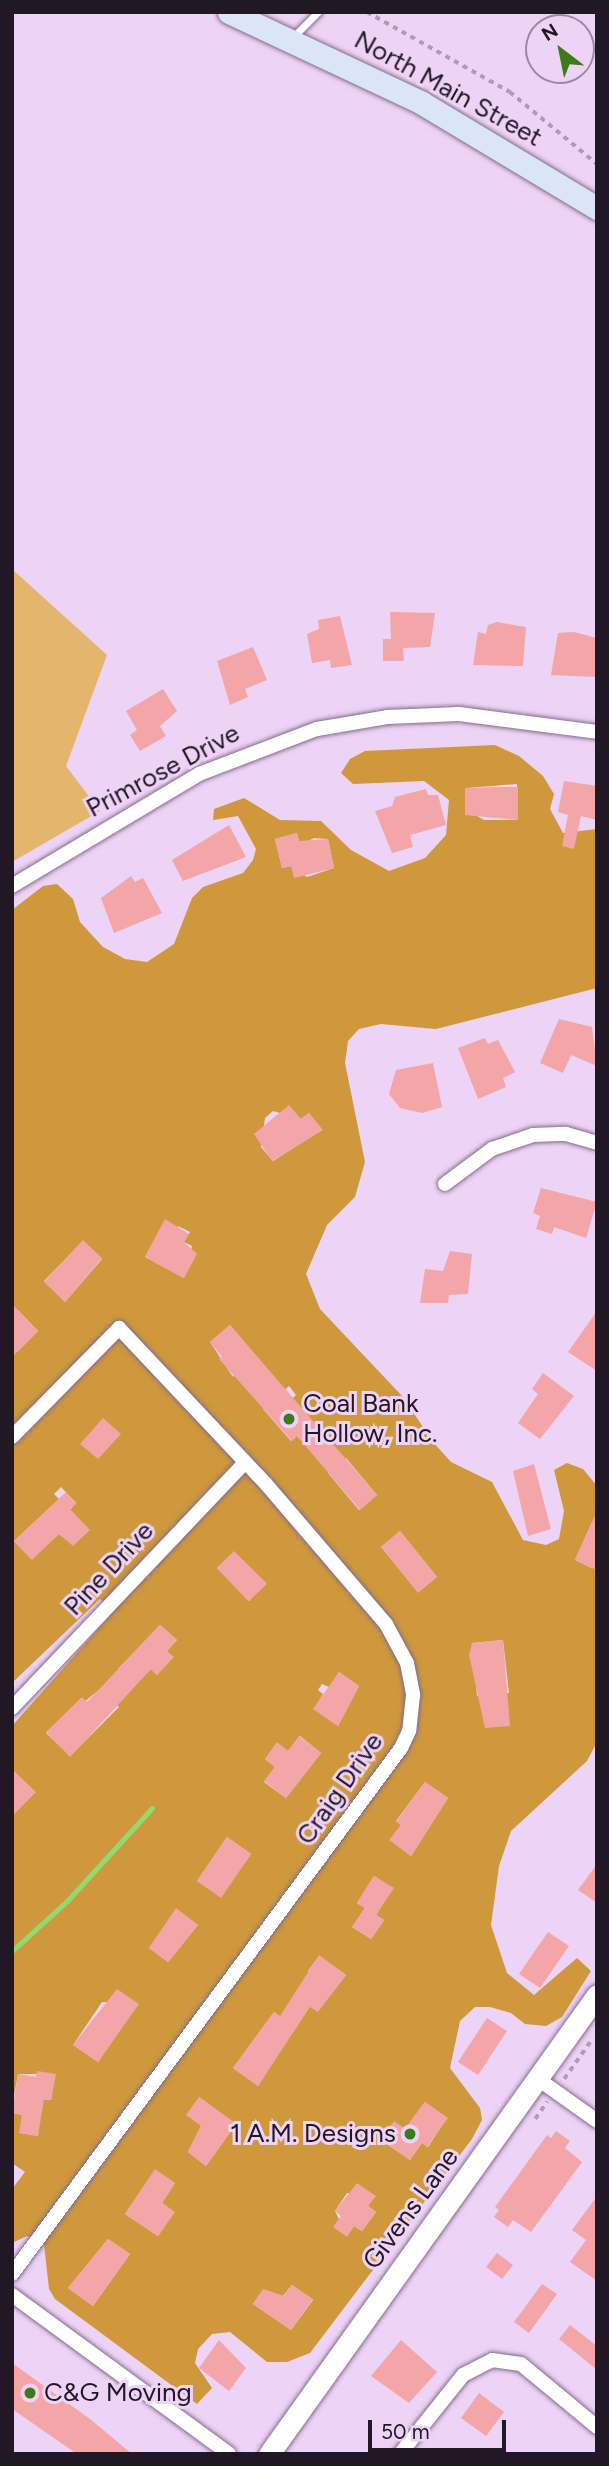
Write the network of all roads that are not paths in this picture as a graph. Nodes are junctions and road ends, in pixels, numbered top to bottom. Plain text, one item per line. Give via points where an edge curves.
1 (229, 12) edge
2 (318, 12) edge
3 (292, 38) junction
4 (597, 208) edge
5 (597, 732) edge
6 (12, 886) edge
7 (597, 1143) edge
8 (445, 1184) dead end
9 (12, 1437) edge
10 (243, 1465) junction
11 (12, 1708) edge
12 (597, 1995) edge
13 (538, 2079) junction
14 (597, 2122) edge
15 (12, 2274) edge
16 (12, 2295) edge
17 (597, 2427) edge
18 (229, 2454) edge
19 (269, 2454) edge
20 (400, 2454) edge

1 - 3 main road, North Main Street
2 - 3 lane
3 - 4 main road, North Main Street via 422,103
5 - 6 street, Primrose Drive via 531,719 449,714 317,729 199,774
7 - 8 street via 566,1134 521,1138 492,1149
9 - 10 street, Craig Drive via 119,1328
10 - 11 street, Pine Drive
10 - 15 street, Craig Drive via 267,1484 394,1634 412,1680 409,1731
12 - 13 street, Givens Lane
13 - 14 street
13 - 19 street, Givens Lane
16 - 18 street
17 - 20 street via 521,2364 492,2360 464,2375

